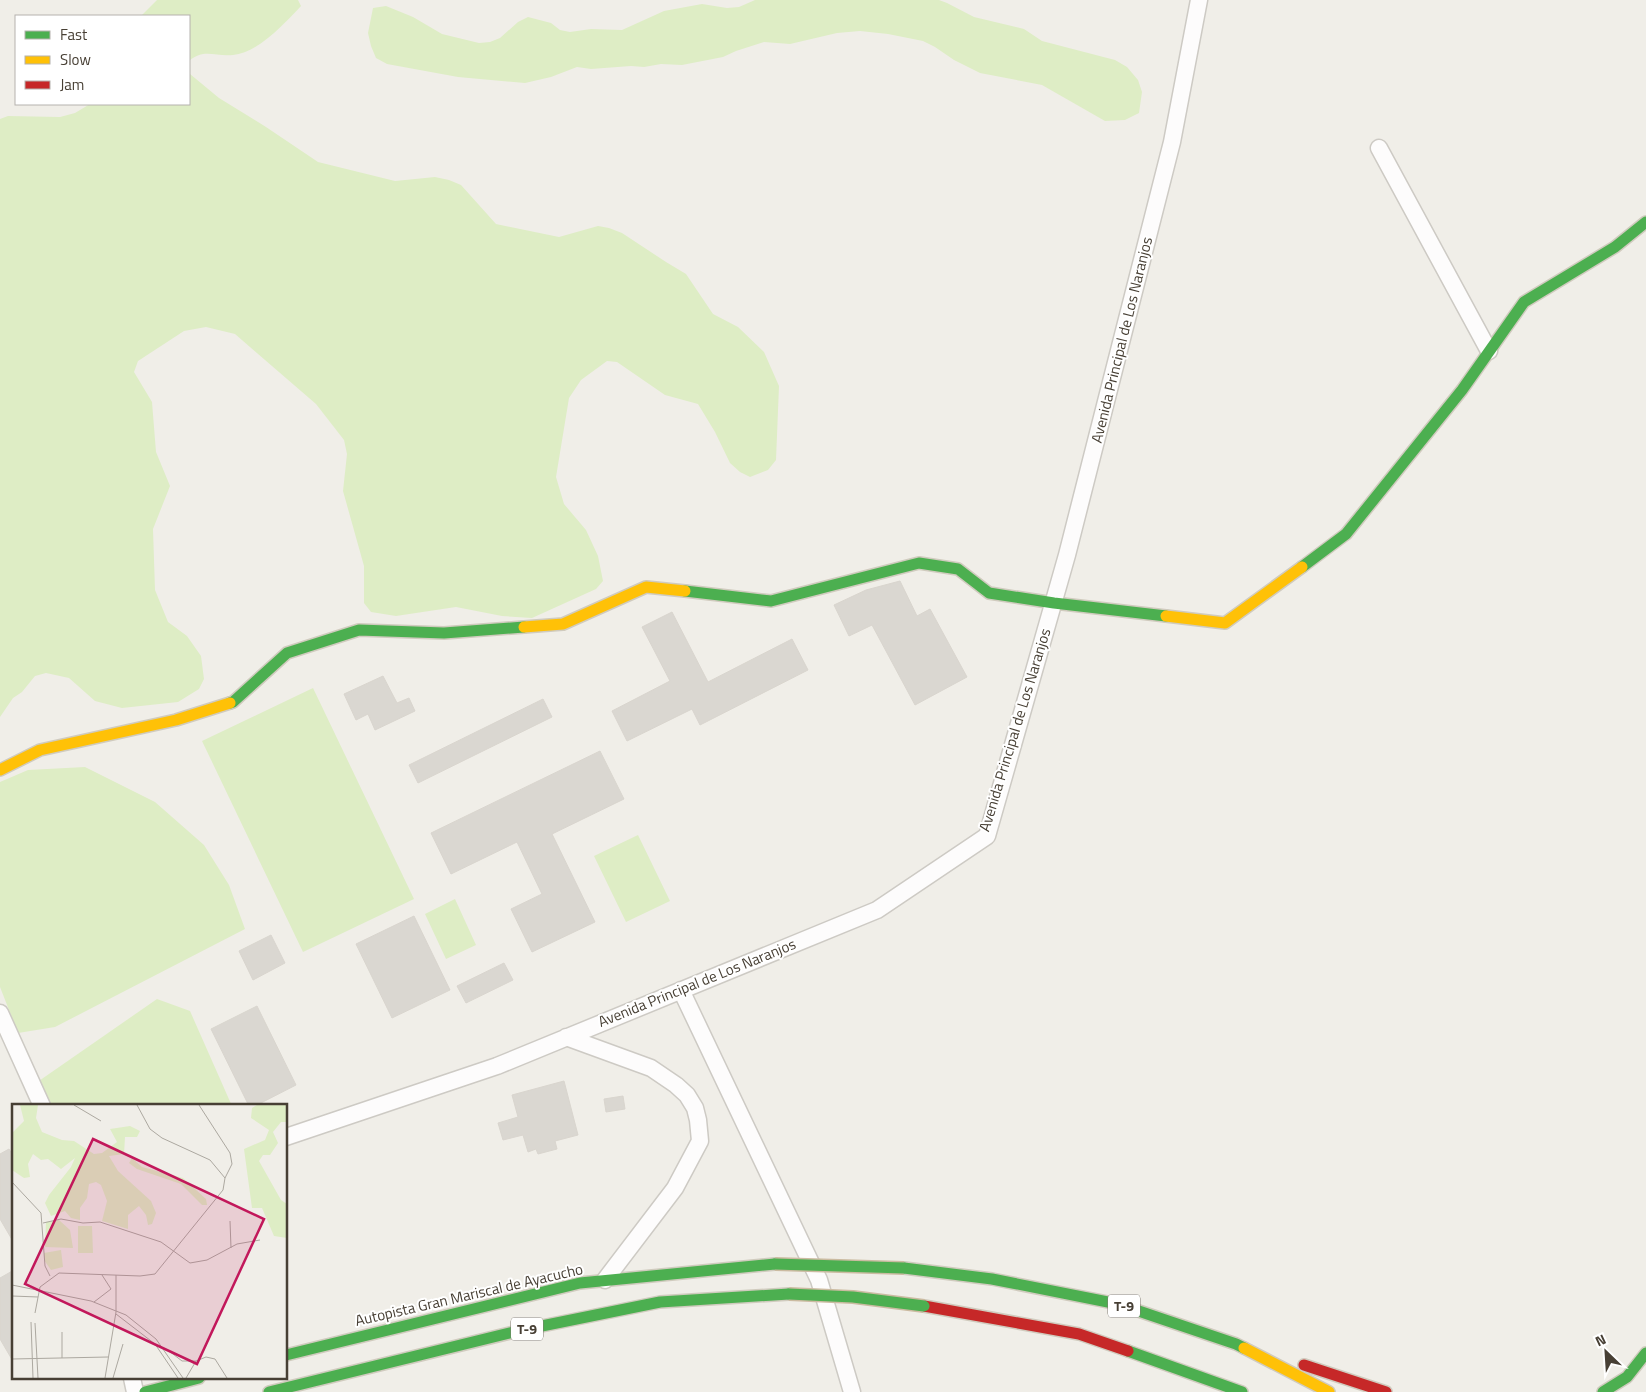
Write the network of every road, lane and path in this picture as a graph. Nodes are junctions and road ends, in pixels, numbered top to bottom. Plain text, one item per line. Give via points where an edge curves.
1 (1199, 0) edge
2 (1379, 148) dead end
3 (1646, 222) edge
4 (1489, 351) junction
5 (1054, 603) junction
6 (0, 770) edge
7 (681, 990) junction
8 (0, 1013) edge
9 (566, 1037) junction
10 (41, 1104) edge
11 (288, 1136) edge
12 (605, 1280) junction
13 (1236, 1344) junction
14 (1646, 1353) edge
15 (288, 1355) edge
16 (1627, 1377) junction
17 (191, 1380) edge
18 (145, 1392) edge
19 (269, 1392) edge
20 (852, 1392) edge
21 (1242, 1392) edge
22 (1329, 1392) edge
23 (1386, 1392) edge
24 (1603, 1392) edge
25 (1622, 1392) edge

1 - 5 street, Avenida Principal de Los Naranjos via 1172,142
2 - 4 street
3 - 4 main road via 1615,247 1524,302
4 - 5 main road via 1462,390 1346,534 1225,623
5 - 6 main road via 990,593 958,569 919,563 772,601 646,587 562,624 444,633 359,630 287,653 233,702 176,720 40,750
5 - 7 street, Avenida Principal de Los Naranjos via 987,836 877,910
7 - 9 street, Avenida Principal de Los Naranjos
7 - 20 street via 819,1280
8 - 10 street
9 - 11 street, Avenida Principal de Los Naranjos via 497,1066
9 - 12 street via 651,1068 687,1095 698,1120 700,1141 675,1188
12 - 13 main road, Autopista Gran Mariscal de Ayacucho / T-9, bridge via 775,1264 904,1268 992,1279 1118,1304
12 - 15 main road, Autopista Gran Mariscal de Ayacucho / T-9 via 580,1283
13 - 22 main road, Autopista Gran Mariscal de Ayacucho / T-9
13 - 23 main road
14 - 16 main road
16 - 24 main road
16 - 25 main road
17 - 18 main road
19 - 21 main road, T-9, bridge via 522,1330 660,1302 789,1294 853,1297 924,1306 1079,1334

